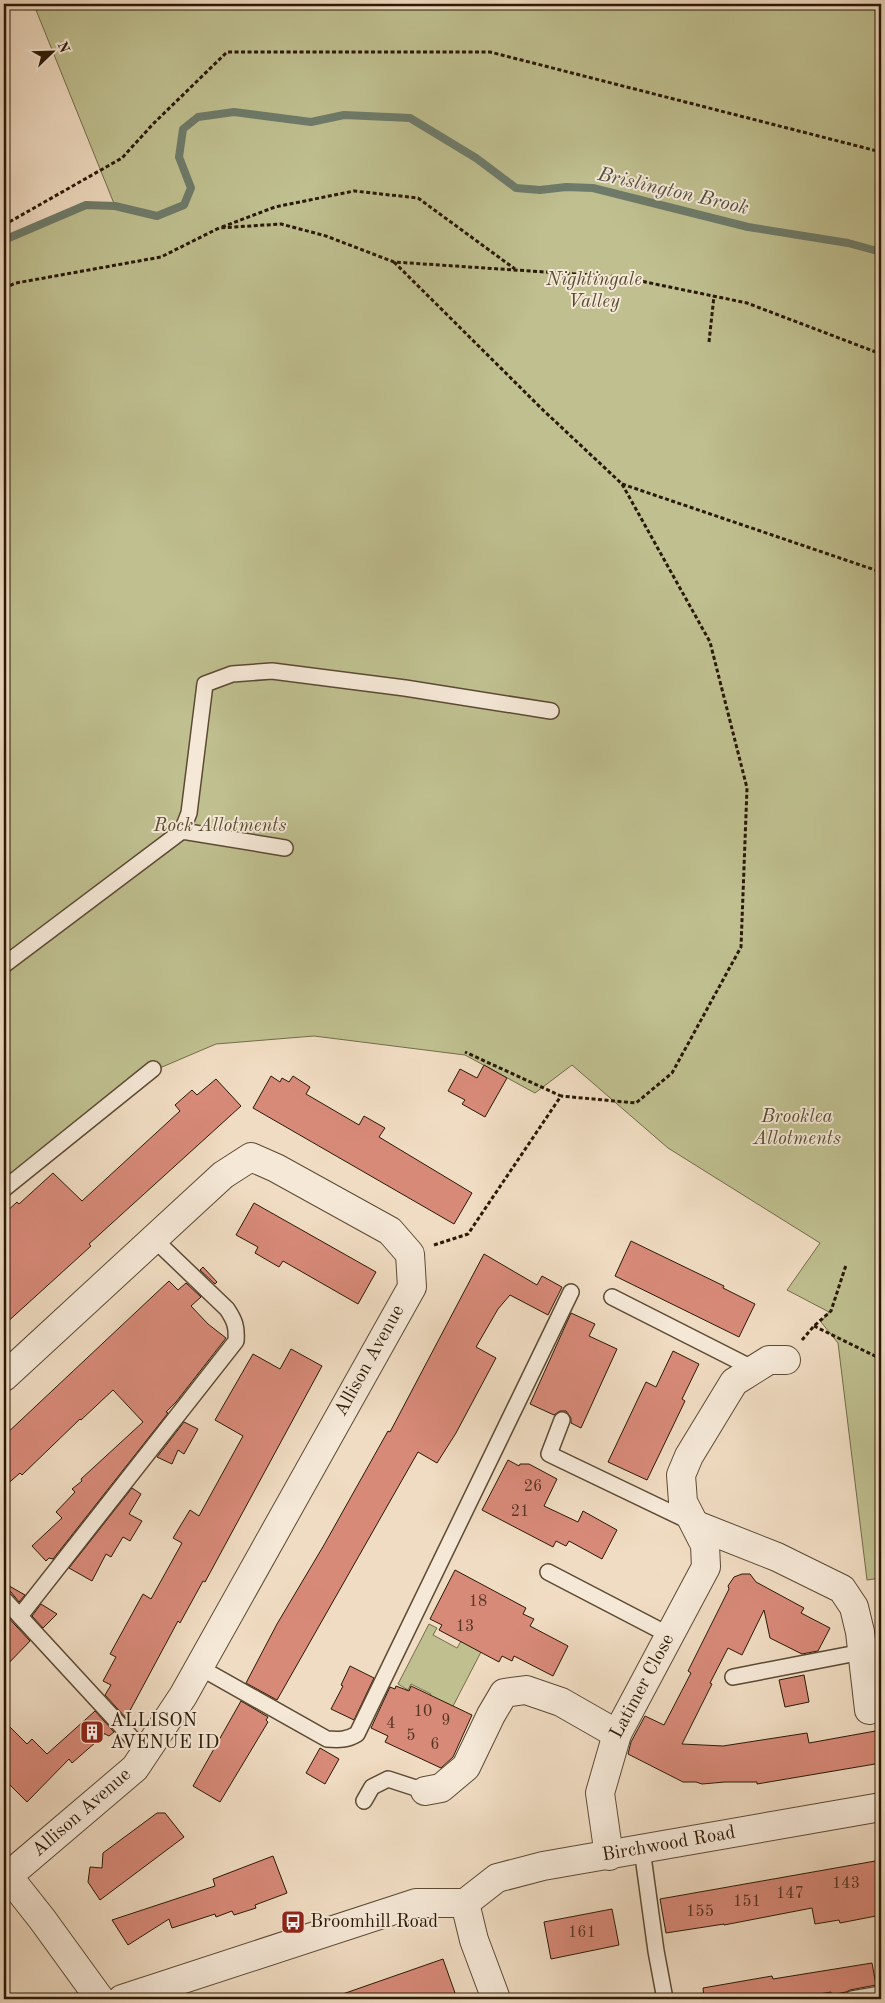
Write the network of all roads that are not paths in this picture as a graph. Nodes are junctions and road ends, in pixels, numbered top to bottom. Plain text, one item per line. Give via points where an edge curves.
1 (551, 711) dead end
2 (182, 831) junction
3 (285, 848) dead end
4 (4, 965) edge
5 (153, 1069) dead end
6 (4, 1189) edge
7 (154, 1239) junction
8 (571, 1292) dead end
9 (612, 1297) dead end
10 (786, 1360) road end
11 (754, 1369) junction
12 (4, 1377) edge
13 (562, 1420) dead end
14 (696, 1525) junction
15 (548, 1572) dead end
16 (4, 1599) edge
17 (20, 1616) junction
18 (669, 1635) junction
19 (862, 1652) junction
20 (199, 1667) junction
21 (733, 1677) dead end
22 (868, 1710) dead end
23 (616, 1734) junction
24 (145, 1752) junction
25 (425, 1791) joint
26 (364, 1801) dead end
27 (881, 1807) edge
28 (642, 1849) junction
29 (609, 1856) junction
30 (6, 1874) edge
31 (465, 1903) junction
32 (881, 1994) edge
33 (100, 1999) edge
34 (122, 1999) edge
35 (496, 1999) edge
36 (665, 1999) edge
37 (852, 1999) edge

1 - 2 lane via 272,671 232,674 205,684 189,813
2 - 3 lane
2 - 4 lane
5 - 6 lane
7 - 12 street
7 - 17 lane via 227,1309 237,1328 236,1341
7 - 20 street, Allison Avenue via 223,1175 251,1157 390,1231 410,1254 412,1287
8 - 20 lane via 357,1734 339,1740 327,1739
9 - 11 lane
10 - 11 street, Latimer Close via 769,1360
11 - 14 street, Latimer Close via 734,1382 681,1475 682,1502
13 - 14 lane via 549,1454
14 - 18 street, Latimer Close via 705,1545 706,1567
14 - 19 street via 777,1556 842,1589 854,1607
15 - 18 lane
16 - 17 lane
17 - 24 lane
18 - 23 street, Latimer Close
19 - 21 lane
19 - 22 street
20 - 24 street, Allison Avenue
23 - 25 street via 561,1702 526,1690 504,1693 466,1767 441,1788
23 - 29 street, Latimer Close via 600,1792
24 - 30 street, Allison Avenue via 135,1768
25 - 26 lane via 388,1778 372,1787
27 - 28 street, Birchwood Road
28 - 29 street, Birchwood Road
28 - 36 lane
29 - 31 street, Birchwood Road via 543,1866 497,1878
30 - 33 street
31 - 34 street via 416,1903
31 - 35 street via 474,1940
32 - 37 lane

